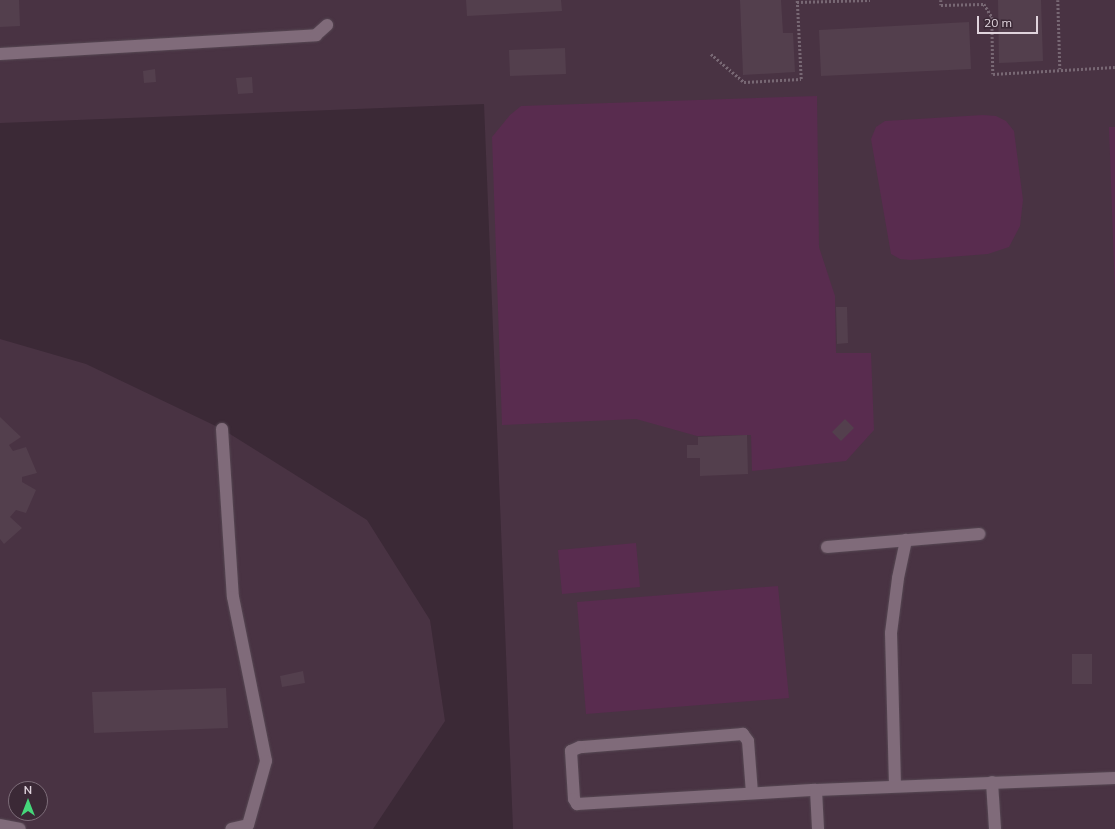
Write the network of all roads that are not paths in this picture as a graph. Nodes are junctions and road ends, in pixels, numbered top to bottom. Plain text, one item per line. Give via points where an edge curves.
1 (327, 25) dead end
2 (0, 54) edge
3 (222, 429) dead end
4 (979, 534) dead end
5 (906, 540) junction
6 (827, 547) dead end
7 (1115, 778) edge
8 (992, 782) junction
9 (895, 785) junction
10 (816, 790) junction
11 (752, 793) junction
12 (0, 825) edge
13 (20, 829) edge
14 (231, 829) edge
15 (818, 829) edge
16 (995, 829) edge

1 - 2 street via 316,35
3 - 14 street via 233,597 266,761 248,824
4 - 5 street
5 - 6 street
5 - 9 street via 891,633
7 - 8 street
8 - 9 street
8 - 16 street
9 - 10 street
10 - 11 street
10 - 15 street
11 - 11 street via 581,805 574,799 571,751 580,747 743,734 748,741
12 - 13 street

